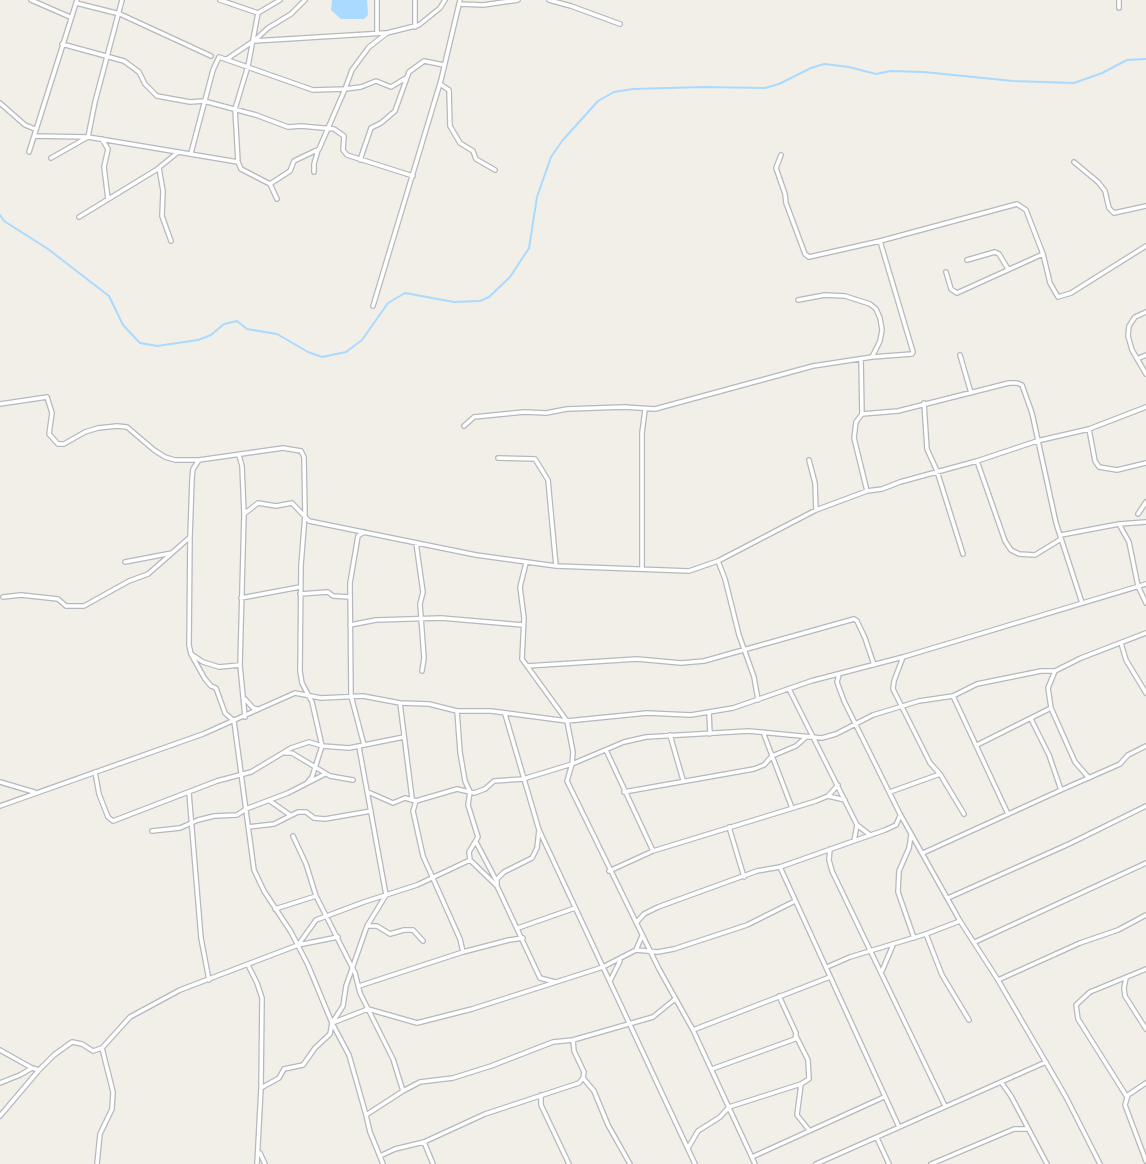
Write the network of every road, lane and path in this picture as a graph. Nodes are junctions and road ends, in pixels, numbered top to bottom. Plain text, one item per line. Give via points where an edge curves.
1 (31, 0) edge
2 (122, 0) edge
3 (220, 0) edge
4 (280, 0) edge
5 (305, 0) edge
6 (377, 0) edge
7 (415, 0) edge
8 (445, 0) edge
9 (517, 0) edge
10 (549, 0) edge
11 (1119, 0) edge
12 (76, 1) edge
13 (228, 1) edge
14 (459, 2) edge
15 (1119, 8) dead end
16 (120, 13) junction
17 (258, 13) junction
18 (70, 17) junction
19 (620, 24) dead end
20 (415, 27) junction
21 (377, 33) junction
22 (387, 33) junction
23 (254, 41) junction
24 (62, 44) junction
25 (108, 56) junction
26 (211, 56) dead end
27 (226, 59) junction
28 (444, 65) junction
29 (248, 66) junction
30 (406, 78) junction
31 (440, 84) junction
32 (345, 89) junction
33 (204, 101) junction
34 (0, 103) edge
35 (235, 109) junction
36 (328, 128) junction
37 (35, 130) junction
38 (34, 136) junction
39 (88, 137) junction
40 (102, 139) junction
41 (319, 149) junction
42 (29, 152) dead end
43 (179, 152) junction
44 (191, 153) junction
45 (781, 155) dead end
46 (51, 158) dead end
47 (360, 160) junction
48 (239, 162) junction
49 (1074, 162) dead end
50 (159, 167) junction
51 (495, 170) dead end
52 (314, 172) dead end
53 (413, 176) junction
54 (270, 184) junction
55 (108, 199) junction
56 (277, 199) dead end
57 (1146, 206) edge
58 (79, 217) dead end
59 (171, 241) dead end
60 (880, 241) junction
61 (1146, 247) edge
62 (1043, 254) junction
63 (967, 260) dead end
64 (1008, 269) junction
65 (946, 272) dead end
66 (797, 300) dead end
67 (373, 306) dead end
68 (1146, 312) edge
69 (960, 355) dead end
70 (1146, 355) edge
71 (872, 357) junction
72 (861, 359) junction
73 (1137, 359) junction
74 (1146, 374) edge
75 (971, 393) junction
76 (924, 403) junction
77 (0, 404) edge
78 (1146, 407) edge
79 (645, 410) junction
80 (862, 414) junction
81 (464, 426) dead end
82 (1089, 429) junction
83 (1037, 440) junction
84 (239, 455) junction
85 (498, 458) dead end
86 (199, 460) junction
87 (808, 460) dead end
88 (977, 461) junction
89 (1146, 463) edge
90 (937, 471) junction
91 (867, 491) junction
92 (1146, 502) edge
93 (816, 510) junction
94 (244, 514) junction
95 (1138, 514) dead end
96 (305, 515) junction
97 (1146, 522) edge
98 (1119, 524) junction
99 (364, 532) junction
100 (190, 537) junction
101 (1061, 537) junction
102 (416, 543) junction
103 (172, 553) junction
104 (963, 554) dead end
105 (718, 561) junction
106 (125, 562) dead end
107 (526, 563) junction
108 (556, 566) junction
109 (642, 568) junction
110 (1146, 584) edge
111 (1138, 586) junction
112 (300, 587) junction
113 (300, 594) junction
114 (3, 597) dead end
115 (350, 597) junction
116 (241, 598) junction
117 (1082, 603) junction
118 (1146, 603) edge
119 (420, 620) junction
120 (350, 625) junction
121 (523, 625) junction
122 (1146, 633) edge
123 (1121, 643) junction
124 (744, 649) junction
125 (191, 654) junction
126 (903, 657) junction
127 (240, 665) junction
128 (874, 665) junction
129 (527, 666) junction
130 (422, 671) dead end
131 (1055, 671) junction
132 (839, 674) junction
133 (789, 689) junction
134 (1146, 693) edge
135 (308, 695) junction
136 (351, 696) junction
137 (953, 696) junction
138 (244, 697) junction
139 (758, 700) junction
140 (400, 703) junction
141 (902, 707) junction
142 (1051, 708) junction
143 (258, 710) junction
144 (457, 711) junction
145 (709, 712) junction
146 (505, 714) junction
147 (245, 717) junction
148 (1031, 719) junction
149 (234, 721) junction
150 (567, 721) junction
151 (855, 725) junction
152 (763, 732) junction
153 (710, 734) junction
154 (670, 735) junction
155 (404, 737) junction
156 (805, 737) junction
157 (813, 738) junction
158 (977, 745) junction
159 (322, 746) junction
160 (361, 746) junction
161 (1146, 746) edge
162 (606, 750) junction
163 (285, 752) junction
164 (772, 756) junction
165 (572, 764) junction
166 (314, 768) junction
167 (95, 772) junction
168 (325, 774) junction
169 (940, 774) junction
170 (240, 776) junction
171 (1089, 778) junction
172 (523, 779) junction
173 (353, 780) dead end
174 (683, 780) junction
175 (0, 782) edge
176 (307, 783) junction
177 (838, 785) junction
178 (1061, 790) junction
179 (368, 792) junction
180 (470, 792) junction
181 (624, 792) junction
182 (890, 792) junction
183 (36, 793) junction
184 (189, 793) junction
185 (828, 796) junction
186 (414, 800) junction
187 (845, 800) junction
188 (270, 801) junction
189 (0, 806) edge
190 (1146, 806) edge
191 (792, 808) junction
192 (246, 809) junction
193 (371, 811) junction
194 (900, 814) junction
195 (964, 814) dead end
196 (1008, 814) junction
197 (290, 815) junction
198 (191, 823) junction
199 (857, 825) junction
200 (248, 827) junction
201 (729, 827) junction
202 (540, 830) junction
203 (152, 831) dead end
204 (911, 833) junction
205 (870, 835) junction
206 (293, 836) dead end
207 (854, 841) junction
208 (476, 842) junction
209 (830, 849) junction
210 (653, 851) junction
211 (922, 853) junction
212 (470, 860) junction
213 (1146, 863) edge
214 (780, 867) junction
215 (610, 871) junction
216 (431, 877) junction
217 (744, 877) junction
218 (497, 884) junction
219 (386, 894) junction
220 (316, 896) junction
221 (948, 898) junction
222 (795, 901) junction
223 (575, 908) junction
224 (275, 909) junction
225 (1146, 915) edge
226 (327, 916) junction
227 (960, 921) junction
228 (637, 922) junction
229 (367, 926) junction
230 (517, 928) junction
231 (643, 934) junction
232 (926, 934) junction
233 (338, 937) junction
234 (523, 938) junction
235 (914, 938) junction
236 (423, 941) dead end
237 (975, 942) junction
238 (298, 944) junction
239 (893, 945) junction
240 (636, 950) junction
241 (872, 950) junction
242 (463, 952) junction
243 (652, 952) junction
244 (621, 959) junction
245 (248, 965) junction
246 (603, 967) junction
247 (826, 967) junction
248 (353, 969) junction
249 (1146, 969) edge
250 (882, 971) junction
251 (831, 977) junction
252 (540, 978) junction
253 (1126, 978) junction
254 (209, 980) junction
255 (998, 980) junction
256 (610, 981) junction
257 (555, 982) junction
258 (359, 986) junction
259 (534, 989) junction
260 (779, 996) junction
261 (676, 999) junction
262 (368, 1009) junction
263 (969, 1020) dead end
264 (630, 1022) junction
265 (332, 1023) junction
266 (1146, 1029) edge
267 (693, 1030) junction
268 (796, 1036) junction
269 (573, 1040) junction
270 (102, 1048) junction
271 (0, 1050) edge
272 (1046, 1062) junction
273 (32, 1068) junction
274 (712, 1069) junction
275 (39, 1070) junction
276 (583, 1078) junction
277 (1001, 1082) junction
278 (0, 1083) edge
279 (1146, 1083) edge
280 (802, 1084) junction
281 (261, 1088) junction
282 (402, 1091) junction
283 (541, 1095) junction
284 (885, 1097) junction
285 (1127, 1097) junction
286 (945, 1106) junction
287 (729, 1107) junction
288 (366, 1115) junction
289 (0, 1116) edge
290 (900, 1127) junction
291 (1028, 1129) junction
292 (809, 1130) junction
293 (877, 1138) junction
294 (424, 1142) junction
295 (688, 1147) junction
296 (259, 1150) junction
297 (380, 1156) junction
298 (752, 1157) junction
299 (1146, 1161) edge
300 (97, 1164) edge
301 (257, 1164) edge
302 (265, 1164) edge
303 (383, 1164) edge
304 (433, 1164) edge
305 (569, 1164) edge
306 (630, 1164) edge
307 (695, 1164) edge
308 (755, 1164) edge
309 (816, 1164) edge
310 (889, 1164) edge
311 (931, 1164) edge
312 (1047, 1164) edge
313 (1100, 1164) edge

1 - 18 street
2 - 16 street
3 - 13 street
4 - 17 street
5 - 23 street
6 - 21 street
7 - 20 street
8 - 20 street
9 - 14 street via 483,5
10 - 19 street
11 - 15 street
12 - 16 street
12 - 18 street
13 - 17 street
14 - 28 street
16 - 25 street
16 - 26 street
17 - 23 street
18 - 24 street
20 - 22 street
21 - 22 street
21 - 23 street
22 - 32 street via 352,69
23 - 27 street
23 - 29 street
24 - 25 street
24 - 37 street
25 - 33 street via 139,72 158,96
25 - 39 street
27 - 29 street
27 - 33 street via 219,57
28 - 30 street via 424,61
28 - 31 street
29 - 32 street via 313,90
29 - 35 street
30 - 32 street via 391,88 376,81
30 - 47 street via 395,111 371,128
31 - 51 street via 449,90 450,127 460,143
31 - 53 street
32 - 36 street
33 - 35 street
33 - 44 street
34 - 37 street
35 - 36 street via 288,127
35 - 48 street
36 - 41 street
36 - 47 street via 344,136 347,155
37 - 38 street
38 - 39 street
38 - 42 street
39 - 40 street
39 - 46 street
40 - 43 street
40 - 55 street via 108,149 104,167
41 - 52 street
41 - 54 street via 294,161 290,170
43 - 44 street
43 - 50 street
44 - 48 street
45 - 60 street via 776,168 805,254 814,257
47 - 53 street
48 - 54 street via 241,169
49 - 57 street via 1105,191 1114,214
50 - 55 street
50 - 59 street via 162,216
53 - 67 street
54 - 56 street
55 - 58 street
60 - 62 street via 1017,204 1026,210
60 - 71 street via 914,352
61 - 62 street via 1063,297 1054,293
62 - 64 street
63 - 64 street via 995,252
64 - 65 street via 957,293
66 - 71 street via 845,296 870,304 882,330
68 - 73 street via 1129,326
69 - 75 street
70 - 73 street
71 - 72 street
72 - 79 street via 813,366
72 - 80 street
73 - 74 street
75 - 76 street
75 - 83 street via 1009,383 1022,385
76 - 80 street
76 - 90 street via 925,439
77 - 86 street via 47,397 52,413 49,434 58,444 98,428 127,427 165,457
78 - 82 street
79 - 81 street via 524,412 474,417
79 - 109 street
80 - 91 street via 854,438
82 - 83 street
82 - 89 street via 1099,467 1117,470
83 - 88 street
83 - 101 street
84 - 86 street
84 - 94 street
84 - 96 street via 283,447 300,450
85 - 108 street via 535,459 548,480
86 - 100 street via 193,469
87 - 93 street
88 - 90 street
88 - 101 street via 1012,550 1035,555
90 - 91 street
90 - 104 street
91 - 93 street
92 - 95 street
93 - 105 street
94 - 96 street via 258,503 292,503
94 - 116 street
96 - 99 street via 309,521
96 - 112 street
97 - 98 street
98 - 101 street
98 - 111 street via 1132,553
99 - 102 street
99 - 115 street via 358,536 351,568
100 - 103 street
100 - 125 street
101 - 117 street
102 - 107 street
102 - 119 street via 424,592
103 - 106 street
103 - 114 street via 148,574 84,606 66,606 58,599
105 - 109 street via 689,571
105 - 124 street
107 - 108 street
107 - 121 street via 520,587
108 - 109 street
110 - 111 street
111 - 117 street
111 - 118 street
112 - 113 street
112 - 116 street
113 - 115 street via 328,592
113 - 135 street via 300,671
115 - 120 street
116 - 127 street
117 - 126 street
119 - 120 street
119 - 121 street
119 - 130 street
120 - 136 street
121 - 129 street via 522,654
122 - 123 street
123 - 131 street
123 - 134 street
124 - 128 street via 854,619
124 - 129 street via 681,663 638,659
124 - 139 street
125 - 127 street via 219,667
125 - 149 street
126 - 128 street
126 - 141 street via 893,685
127 - 138 street
128 - 132 street
129 - 150 street
131 - 137 street via 996,680
131 - 142 street via 1048,688
132 - 133 street
132 - 151 street via 836,682
133 - 139 street
133 - 157 street
135 - 136 street
135 - 143 street via 295,693
135 - 159 street
136 - 140 street
136 - 160 street
137 - 141 street
137 - 158 street
138 - 143 street
138 - 147 street
139 - 145 street
140 - 144 street
140 - 155 street
141 - 151 street
141 - 169 street
142 - 148 street
142 - 171 street via 1075,762
143 - 147 street
144 - 146 street
144 - 180 street via 460,752
145 - 150 street
145 - 153 street
146 - 150 street
146 - 172 street
147 - 149 street
148 - 158 street
148 - 178 street
149 - 167 street
149 - 170 street
150 - 165 street
151 - 157 street
151 - 182 street
152 - 153 street
152 - 156 street
152 - 164 street
153 - 154 street
154 - 162 street via 632,740
154 - 174 street
155 - 160 street
155 - 186 street
156 - 157 street
156 - 164 street
157 - 177 street
158 - 196 street
159 - 160 street
159 - 163 street via 309,742
159 - 166 street
160 - 179 street
161 - 171 street
162 - 165 street
162 - 181 street
163 - 166 street
163 - 170 street
164 - 174 street via 754,769
164 - 191 street
165 - 172 street
165 - 215 street via 567,781
166 - 168 street
166 - 176 street
167 - 183 street
167 - 184 street via 99,794 113,821
168 - 173 street
168 - 176 street
169 - 182 street
169 - 195 street
170 - 184 street
170 - 192 street
171 - 178 street
172 - 180 street via 494,782
172 - 202 street
174 - 181 street
175 - 183 street
176 - 188 street
177 - 185 street
177 - 187 street
178 - 196 street
179 - 186 street via 390,803
179 - 193 street
180 - 186 street via 457,789
180 - 208 street via 468,805
181 - 210 street
182 - 194 street
183 - 189 street
184 - 198 street
185 - 187 street
185 - 191 street
186 - 216 street via 413,814
187 - 199 street
188 - 192 street
188 - 197 street
190 - 221 street
191 - 201 street
192 - 198 street via 237,815
192 - 200 street
193 - 197 street via 325,819 306,812
193 - 219 street
194 - 204 street
194 - 205 street via 896,825
196 - 211 street
197 - 200 street via 274,824
198 - 203 street
198 - 254 street
199 - 205 street
199 - 207 street
200 - 224 street via 254,870
201 - 210 street
201 - 217 street
202 - 218 street via 533,858 504,872
202 - 223 street
204 - 211 street
204 - 235 street via 899,871 898,892
205 - 207 street
206 - 220 street
207 - 209 street
208 - 212 street
208 - 218 street
209 - 214 street
209 - 241 street via 832,871
210 - 215 street
211 - 221 street
212 - 216 street
212 - 218 street
213 - 237 street
214 - 217 street
214 - 222 street
215 - 228 street
216 - 219 street
216 - 242 street
217 - 228 street via 652,909
218 - 230 street
219 - 226 street
219 - 229 street
220 - 224 street
220 - 226 street
221 - 227 street
222 - 243 street via 735,929
222 - 247 street
223 - 230 street
223 - 246 street
224 - 238 street
225 - 255 street
226 - 233 street
226 - 238 street via 316,920
227 - 232 street
227 - 237 street
228 - 231 street
229 - 236 street via 390,934 413,930
229 - 248 street
230 - 234 street
231 - 240 street
231 - 243 street
232 - 235 street
232 - 263 street via 942,975
233 - 238 street
233 - 248 street
234 - 242 street
234 - 252 street
235 - 239 street
237 - 255 street
238 - 245 street
238 - 265 street
239 - 241 street
239 - 250 street
240 - 243 street
240 - 244 street
241 - 247 street
241 - 250 street
242 - 258 street
243 - 261 street
244 - 246 street
244 - 256 street
245 - 254 street
245 - 281 street via 262,998
246 - 256 street
246 - 257 street
247 - 251 street
248 - 258 street
248 - 265 street via 343,1006
249 - 253 street
250 - 286 street
251 - 260 street
251 - 284 street
252 - 257 street
252 - 259 street
253 - 266 street via 1125,996
253 - 285 street via 1090,992 1076,1005 1079,1020
254 - 270 street via 130,1017
255 - 272 street
256 - 264 street
257 - 259 street
258 - 262 street
259 - 262 street via 417,1023
260 - 267 street
260 - 268 street
261 - 264 street via 653,1017
261 - 267 street
262 - 265 street
262 - 282 street via 393,1059
264 - 269 street
264 - 295 street
265 - 281 street via 330,1034 303,1065 285,1069
265 - 288 street via 349,1055
267 - 274 street
268 - 274 street via 794,1041
268 - 280 street via 808,1060 809,1079
269 - 276 street
269 - 282 street via 553,1042 491,1066 420,1082
270 - 275 street via 93,1051 72,1042
270 - 300 street via 113,1092 112,1109 100,1134
271 - 273 street
272 - 277 street
272 - 313 street
273 - 275 street
273 - 278 street
274 - 287 street
275 - 289 street
276 - 283 street
276 - 306 street
277 - 286 street
277 - 291 street
279 - 285 street
280 - 287 street
280 - 292 street via 797,1115
281 - 296 street
282 - 288 street
283 - 294 street
283 - 305 street via 541,1105
284 - 290 street
284 - 292 street
285 - 299 street via 1126,1111
286 - 290 street
287 - 295 street via 698,1131
287 - 298 street
288 - 297 street
290 - 293 street
291 - 311 street via 1014,1129
291 - 312 street
292 - 298 street
293 - 309 street
293 - 310 street
294 - 297 street
294 - 304 street
295 - 307 street
296 - 301 street
296 - 302 street
297 - 303 street
298 - 308 street

